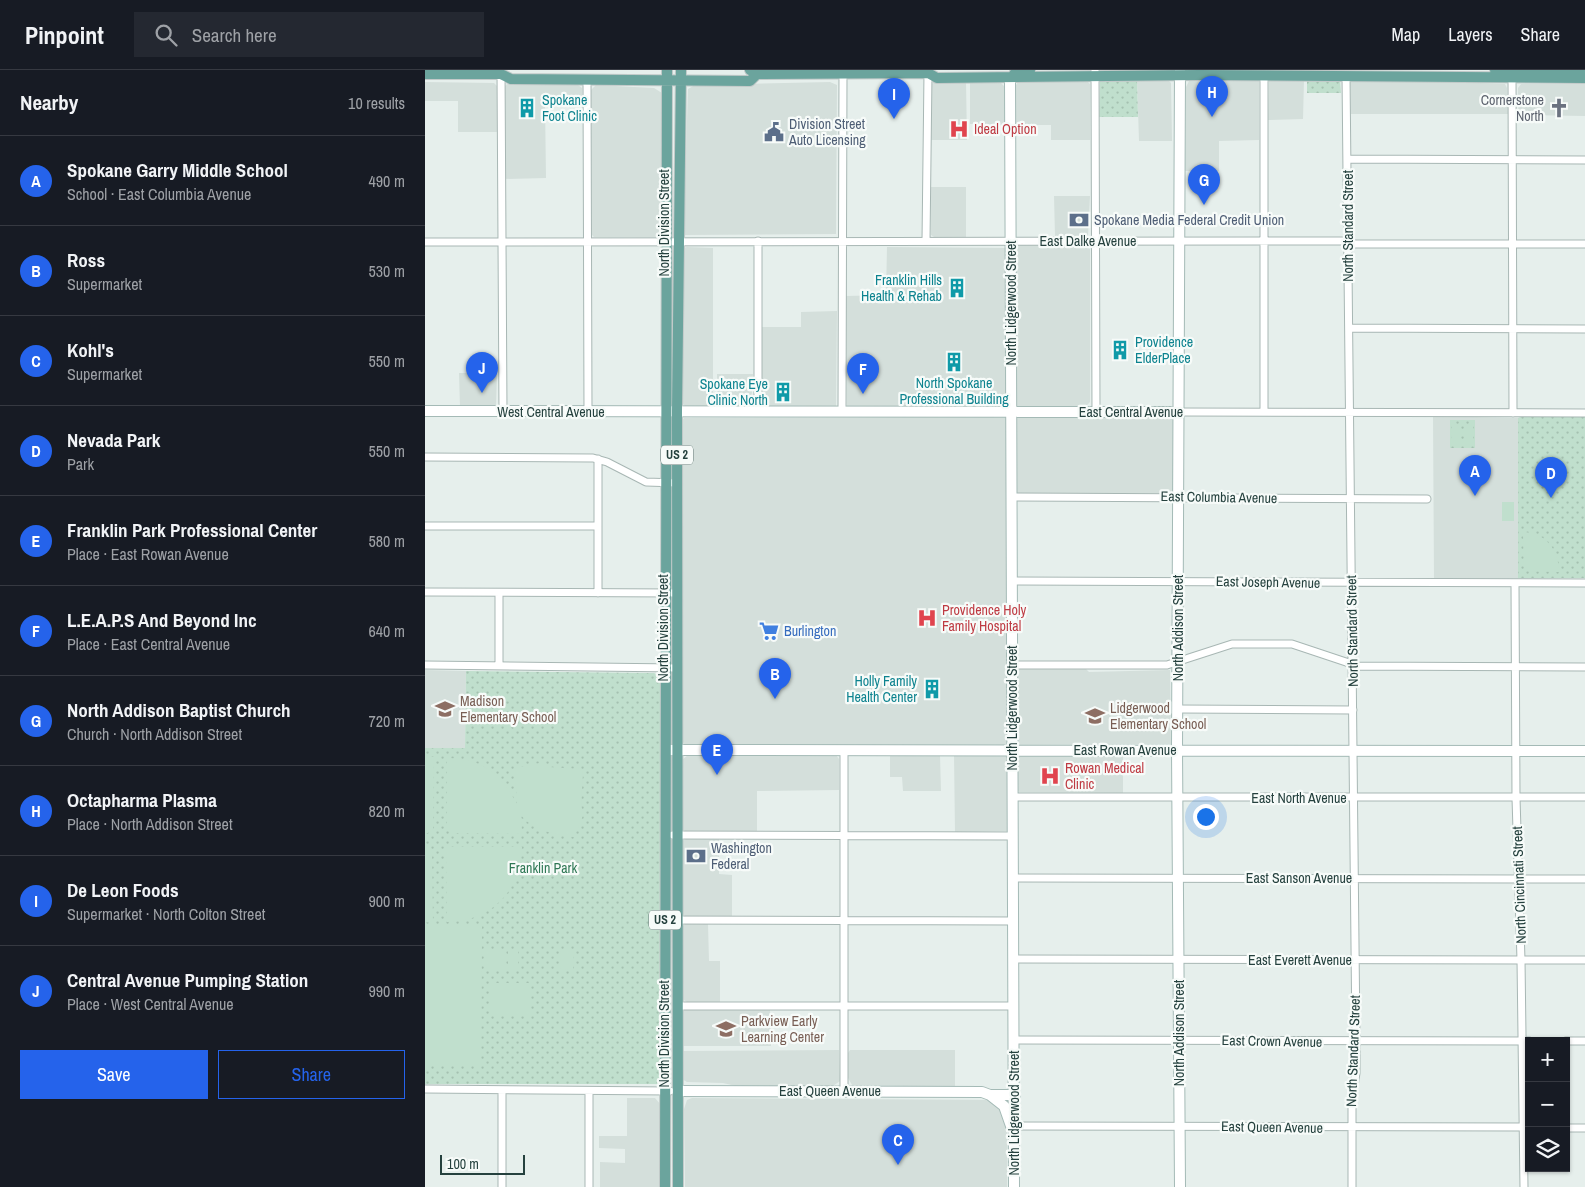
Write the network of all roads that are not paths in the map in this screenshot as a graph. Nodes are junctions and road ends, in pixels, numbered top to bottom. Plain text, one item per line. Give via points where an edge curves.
1 (1030, 70) edge
2 (1409, 70) edge
3 (1422, 70) edge
4 (1495, 70) edge
5 (504, 71) edge
6 (1585, 71) edge
7 (754, 72) edge
8 (931, 72) edge
9 (843, 73) junction
10 (1095, 73) edge
11 (1180, 73) edge
12 (1512, 73) edge
13 (425, 74) edge
14 (1009, 74) edge
15 (667, 75) edge
16 (681, 75) edge
17 (1264, 76) junction
18 (1346, 76) junction
19 (1585, 78) edge
20 (587, 79) junction
21 (1348, 158) junction
22 (1513, 159) junction
23 (1585, 160) edge
24 (678, 241) junction
25 (758, 241) junction
26 (843, 241) junction
27 (926, 241) junction
28 (1011, 241) junction
29 (1095, 241) junction
30 (1180, 241) junction
31 (1265, 241) junction
32 (425, 242) edge
33 (502, 242) junction
34 (588, 242) junction
35 (666, 242) junction
36 (1349, 242) junction
37 (1513, 244) junction
38 (1585, 244) edge
39 (1350, 328) junction
40 (1513, 328) junction
41 (1585, 328) edge
42 (425, 411) edge
43 (503, 412) junction
44 (588, 412) junction
45 (665, 412) junction
46 (677, 412) junction
47 (758, 412) junction
48 (842, 412) junction
49 (1011, 412) junction
50 (1095, 412) junction
51 (1180, 412) junction
52 (1264, 412) junction
53 (1350, 412) junction
54 (1513, 412) junction
55 (1585, 413) edge
56 (425, 457) edge
57 (598, 459) junction
58 (665, 483) junction
59 (677, 483) junction
60 (1179, 496) junction
61 (1011, 497) junction
62 (1350, 498) junction
63 (1427, 498) dead end
64 (425, 526) edge
65 (598, 526) junction
66 (1012, 581) junction
67 (1178, 581) junction
68 (1351, 582) junction
69 (1515, 583) junction
70 (1585, 583) edge
71 (425, 592) edge
72 (665, 592) junction
73 (499, 593) junction
74 (598, 593) junction
75 (677, 593) junction
76 (1178, 662) junction
77 (425, 665) edge
78 (1012, 665) junction
79 (1353, 665) junction
80 (499, 666) junction
81 (1516, 667) junction
82 (1585, 667) edge
83 (665, 668) junction
84 (677, 668) junction
85 (1178, 709) junction
86 (1353, 710) junction
87 (665, 750) junction
88 (677, 750) junction
89 (844, 750) junction
90 (1012, 750) junction
91 (1177, 750) junction
92 (1353, 751) junction
93 (1516, 751) junction
94 (1585, 751) edge
95 (1177, 796) junction
96 (1013, 797) junction
97 (1585, 797) edge
98 (1353, 798) junction
99 (1516, 798) junction
100 (665, 835) junction
101 (677, 835) junction
102 (844, 835) junction
103 (1013, 836) junction
104 (1013, 878) junction
105 (1178, 878) junction
106 (1355, 879) junction
107 (1518, 879) junction
108 (1585, 879) edge
109 (665, 920) junction
110 (677, 920) junction
111 (844, 920) junction
112 (1014, 921) junction
113 (1014, 959) junction
114 (1179, 959) junction
115 (1355, 960) junction
116 (1521, 960) junction
117 (1585, 960) edge
118 (677, 1006) junction
119 (844, 1006) junction
120 (1015, 1006) junction
121 (1526, 1037) edge
122 (1015, 1040) junction
123 (1179, 1040) junction
124 (1525, 1041) edge
125 (1570, 1041) edge
126 (1585, 1041) edge
127 (1356, 1042) junction
128 (425, 1090) edge
129 (502, 1090) junction
130 (589, 1091) junction
131 (666, 1091) junction
132 (677, 1091) junction
133 (845, 1091) junction
134 (1015, 1092) junction
135 (986, 1093) junction
136 (1179, 1126) junction
137 (1525, 1127) edge
138 (1351, 1128) junction
139 (1570, 1128) edge
140 (1585, 1128) edge
141 (1014, 1131) junction
142 (1525, 1157) edge
143 (502, 1187) edge
144 (589, 1187) edge
145 (665, 1187) edge
146 (678, 1187) edge
147 (1014, 1187) edge
148 (1180, 1187) edge
149 (1352, 1187) edge
150 (1524, 1187) edge

1 - 14 main road
2 - 3 main road
4 - 12 main road
5 - 13 main road
5 - 20 main road via 511,79
5 - 33 street
6 - 12 main road
7 - 9 main road
7 - 16 main road via 750,81
8 - 9 main road
8 - 14 main road via 937,78 985,78
8 - 27 street
9 - 26 street
10 - 11 main road
10 - 14 main road
10 - 29 street
11 - 17 main road
11 - 30 street, North Addison Street
12 - 18 main road
12 - 19 main road
12 - 22 street
14 - 28 street, North Lidgerwood Street
15 - 16 main road
15 - 20 main road
15 - 35 main road, North Division Street / US 2
16 - 24 main road, North Division Street / US 2
17 - 18 main road
17 - 31 street
18 - 21 street, North Standard Street
20 - 34 street
21 - 22 street
21 - 36 street, North Standard Street
22 - 23 street
22 - 37 street
24 - 25 street, East Dalke Avenue
24 - 35 street, East Dalke Avenue
24 - 46 main road, North Division Street / US 2
25 - 26 street, East Dalke Avenue
25 - 47 street
26 - 27 street, East Dalke Avenue
26 - 48 street
27 - 28 street, East Dalke Avenue
28 - 29 street, East Dalke Avenue
28 - 49 street, North Lidgerwood Street
29 - 30 street, East Dalke Avenue
29 - 50 street
30 - 31 street, East Dalke Avenue
30 - 51 street, North Addison Street
31 - 36 street, East Dalke Avenue
31 - 52 street
32 - 33 street, East Dalke Avenue
33 - 34 street, East Dalke Avenue
33 - 43 street
34 - 35 street, East Dalke Avenue
34 - 44 street
35 - 45 main road, North Division Street / US 2
36 - 37 street, East Dalke Avenue
36 - 39 street, North Standard Street
37 - 38 street, East Dalke Avenue
37 - 40 street
39 - 40 street
39 - 53 street, North Standard Street
40 - 41 street
40 - 54 street
42 - 43 street, West Central Avenue
43 - 44 street, West Central Avenue
44 - 45 street, West Central Avenue
45 - 46 street, West Central Avenue
45 - 58 main road, North Division Street / US 2
46 - 47 street, East Central Avenue
46 - 59 main road, North Division Street / US 2
47 - 48 street, East Central Avenue
48 - 49 street, East Central Avenue
49 - 50 street, East Central Avenue
49 - 61 street, North Lidgerwood Street
50 - 51 street, East Central Avenue
51 - 52 street, East Central Avenue
51 - 60 street, North Addison Street
52 - 53 street, East Central Avenue
53 - 54 street, East Central Avenue
53 - 62 street, North Standard Street
54 - 55 street, East Central Avenue
56 - 57 street
57 - 58 street via 641,480
57 - 65 street
58 - 59 street
58 - 72 main road, North Division Street / US 2
59 - 75 main road, North Division Street / US 2
60 - 61 street, East Columbia Avenue
60 - 62 street, East Columbia Avenue
60 - 67 street, North Addison Street
61 - 66 street, North Lidgerwood Street
62 - 63 street, East Columbia Avenue
62 - 68 street, North Standard Street
64 - 65 street
65 - 74 street
66 - 67 street, East Joseph Avenue
66 - 78 street, North Lidgerwood Street
67 - 68 street, East Joseph Avenue
67 - 76 street, North Addison Street
68 - 69 street, East Joseph Avenue
68 - 79 street, North Standard Street
69 - 70 street, East Joseph Avenue
69 - 81 street, North Cincinnati Street
71 - 73 street
72 - 74 street
72 - 75 street
72 - 83 main road, North Division Street / US 2
73 - 74 street
73 - 80 street
75 - 84 main road, North Division Street / US 2
76 - 78 street via 1167,665
76 - 79 street via 1232,644 1284,644 1303,647
76 - 85 street, North Addison Street
77 - 80 street
78 - 90 street, North Lidgerwood Street
79 - 81 street
79 - 86 street, North Standard Street
80 - 83 street
81 - 82 street
81 - 93 street, North Cincinnati Street
83 - 84 street
83 - 87 main road, North Division Street / US 2
84 - 88 main road, North Division Street / US 2
85 - 86 street
85 - 91 street, North Addison Street
86 - 92 street, North Standard Street
87 - 88 street, East Rowan Avenue
87 - 100 main road, North Division Street / US 2
88 - 89 street, East Rowan Avenue
88 - 101 main road, North Division Street / US 2
89 - 90 street, East Rowan Avenue
89 - 102 street
90 - 91 street, East Rowan Avenue
90 - 96 street, North Lidgerwood Street
91 - 92 street, East Rowan Avenue
91 - 95 street, North Addison Street
92 - 93 street, East Rowan Avenue
92 - 98 street, North Standard Street
93 - 94 street, East Rowan Avenue
93 - 99 street, North Cincinnati Street
95 - 96 street, East North Avenue
95 - 98 street, East North Avenue
95 - 105 street, North Addison Street
96 - 103 street, North Lidgerwood Street
97 - 99 street, East North Avenue
98 - 99 street, East North Avenue
98 - 106 street, North Standard Street
99 - 107 street, North Cincinnati Street
100 - 101 street
100 - 109 main road, North Division Street / US 2
101 - 102 street
101 - 110 main road, North Division Street / US 2
102 - 103 street
102 - 111 street
103 - 104 street, North Lidgerwood Street
104 - 105 street, East Sanson Avenue
104 - 112 street, North Lidgerwood Street
105 - 106 street, East Sanson Avenue
105 - 114 street, North Addison Street
106 - 107 street, East Sanson Avenue
106 - 115 street, North Standard Street
107 - 108 street, East Sanson Avenue
107 - 116 street, North Cincinnati Street
109 - 110 street
109 - 131 main road, North Division Street / US 2
110 - 111 street
110 - 118 main road, North Division Street / US 2
111 - 112 street
111 - 119 street
112 - 113 street, North Lidgerwood Street
113 - 114 street, East Everett Avenue
113 - 120 street, North Lidgerwood Street
114 - 115 street, East Everett Avenue
114 - 123 street, North Addison Street
115 - 116 street, East Everett Avenue
115 - 127 street, North Standard Street
116 - 117 street, East Everett Avenue
116 - 121 street, North Cincinnati Street
118 - 119 street
118 - 132 main road, North Division Street / US 2
119 - 120 street
119 - 133 street
120 - 122 street, North Lidgerwood Street
122 - 123 street, East Crown Avenue
122 - 134 street, North Lidgerwood Street
123 - 127 street, East Crown Avenue
123 - 136 street, North Addison Street
124 - 127 street, East Crown Avenue
125 - 126 street
127 - 138 street, North Standard Street
128 - 129 street
129 - 130 street
129 - 143 street
130 - 131 street
130 - 144 street
131 - 132 street
131 - 145 main road, North Division Street / US 2
132 - 133 street, East Queen Avenue
132 - 146 main road, North Division Street / US 2
133 - 135 street, East Queen Avenue
134 - 135 street, East Queen Avenue via 990,1088
134 - 141 street, North Lidgerwood Street
135 - 141 street via 1004,1106
136 - 138 street, East Queen Avenue
136 - 141 street, East Queen Avenue
136 - 148 street, North Addison Street
137 - 138 street, East Queen Avenue
138 - 149 street, North Standard Street
139 - 140 street
141 - 147 street, North Lidgerwood Street
142 - 150 street, North Cincinnati Street

